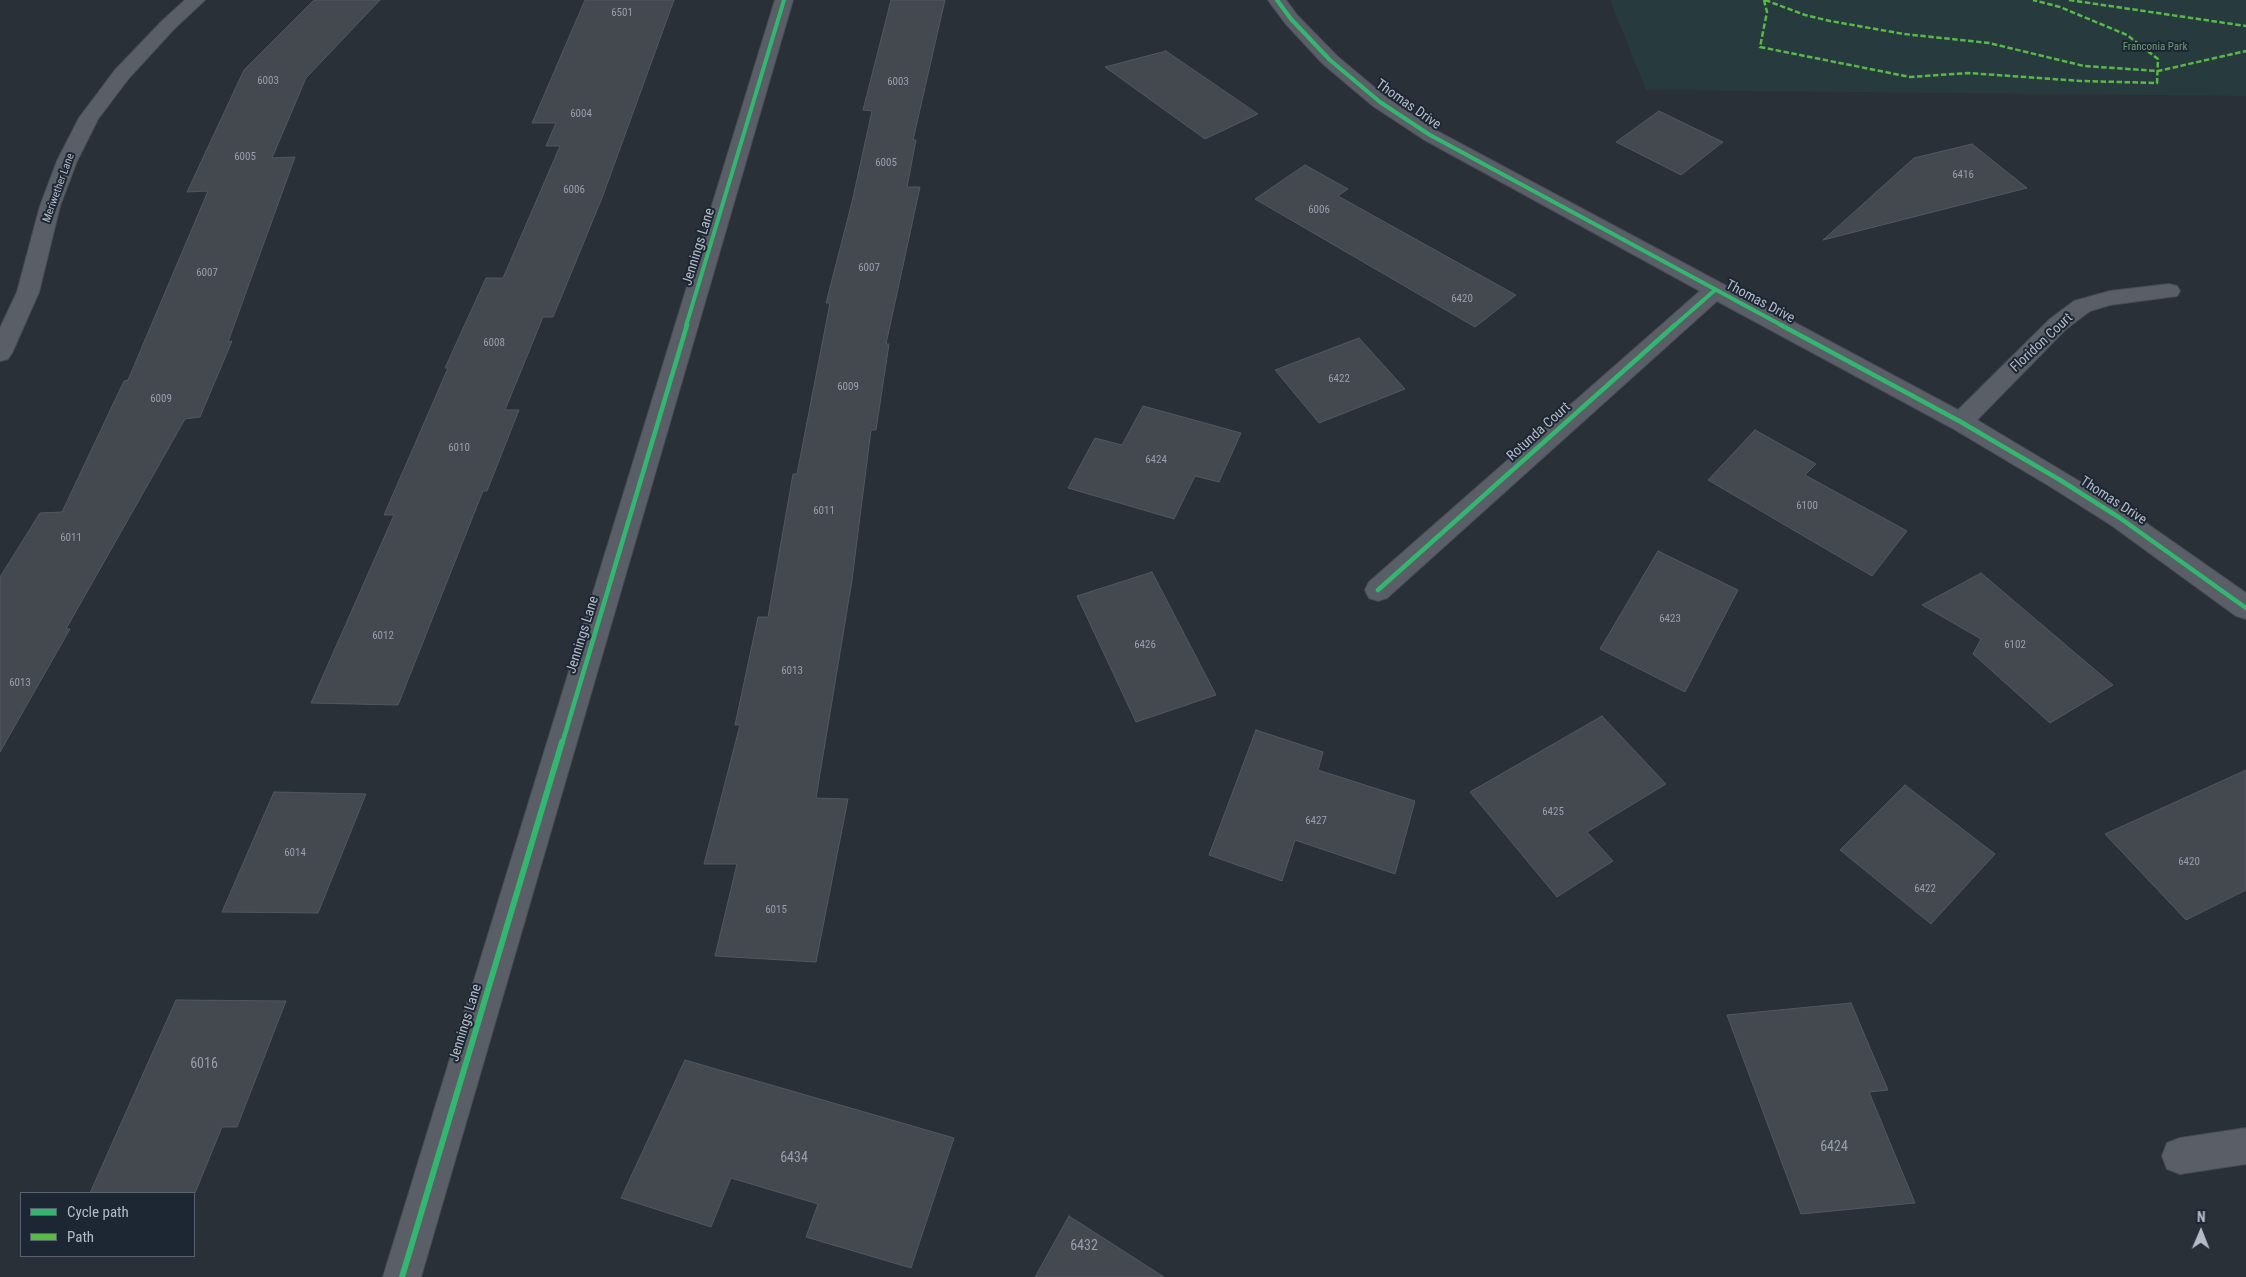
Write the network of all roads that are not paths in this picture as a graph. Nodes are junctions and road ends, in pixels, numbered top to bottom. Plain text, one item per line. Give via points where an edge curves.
1 (196, 0) edge
2 (784, 0) edge
3 (1277, 0) edge
4 (1715, 290) junction
5 (2169, 291) dead end
6 (0, 352) edge
7 (1961, 422) junction
8 (1378, 590) dead end
9 (2246, 608) edge
10 (2246, 1146) edge
11 (2180, 1156) dead end
12 (402, 1277) edge

1 - 6 street, Meriwether Lane via 122,74 89,118 67,161 50,206 28,292
2 - 12 street, Jennings Lane
3 - 4 street, Thomas Drive via 1330,60 1380,102 1430,135
4 - 7 street, Thomas Drive
4 - 8 street, Rotunda Court
5 - 7 street, Floridon Court via 2118,296 2082,306 2058,324
7 - 9 street, Thomas Drive via 2120,518
10 - 11 street

